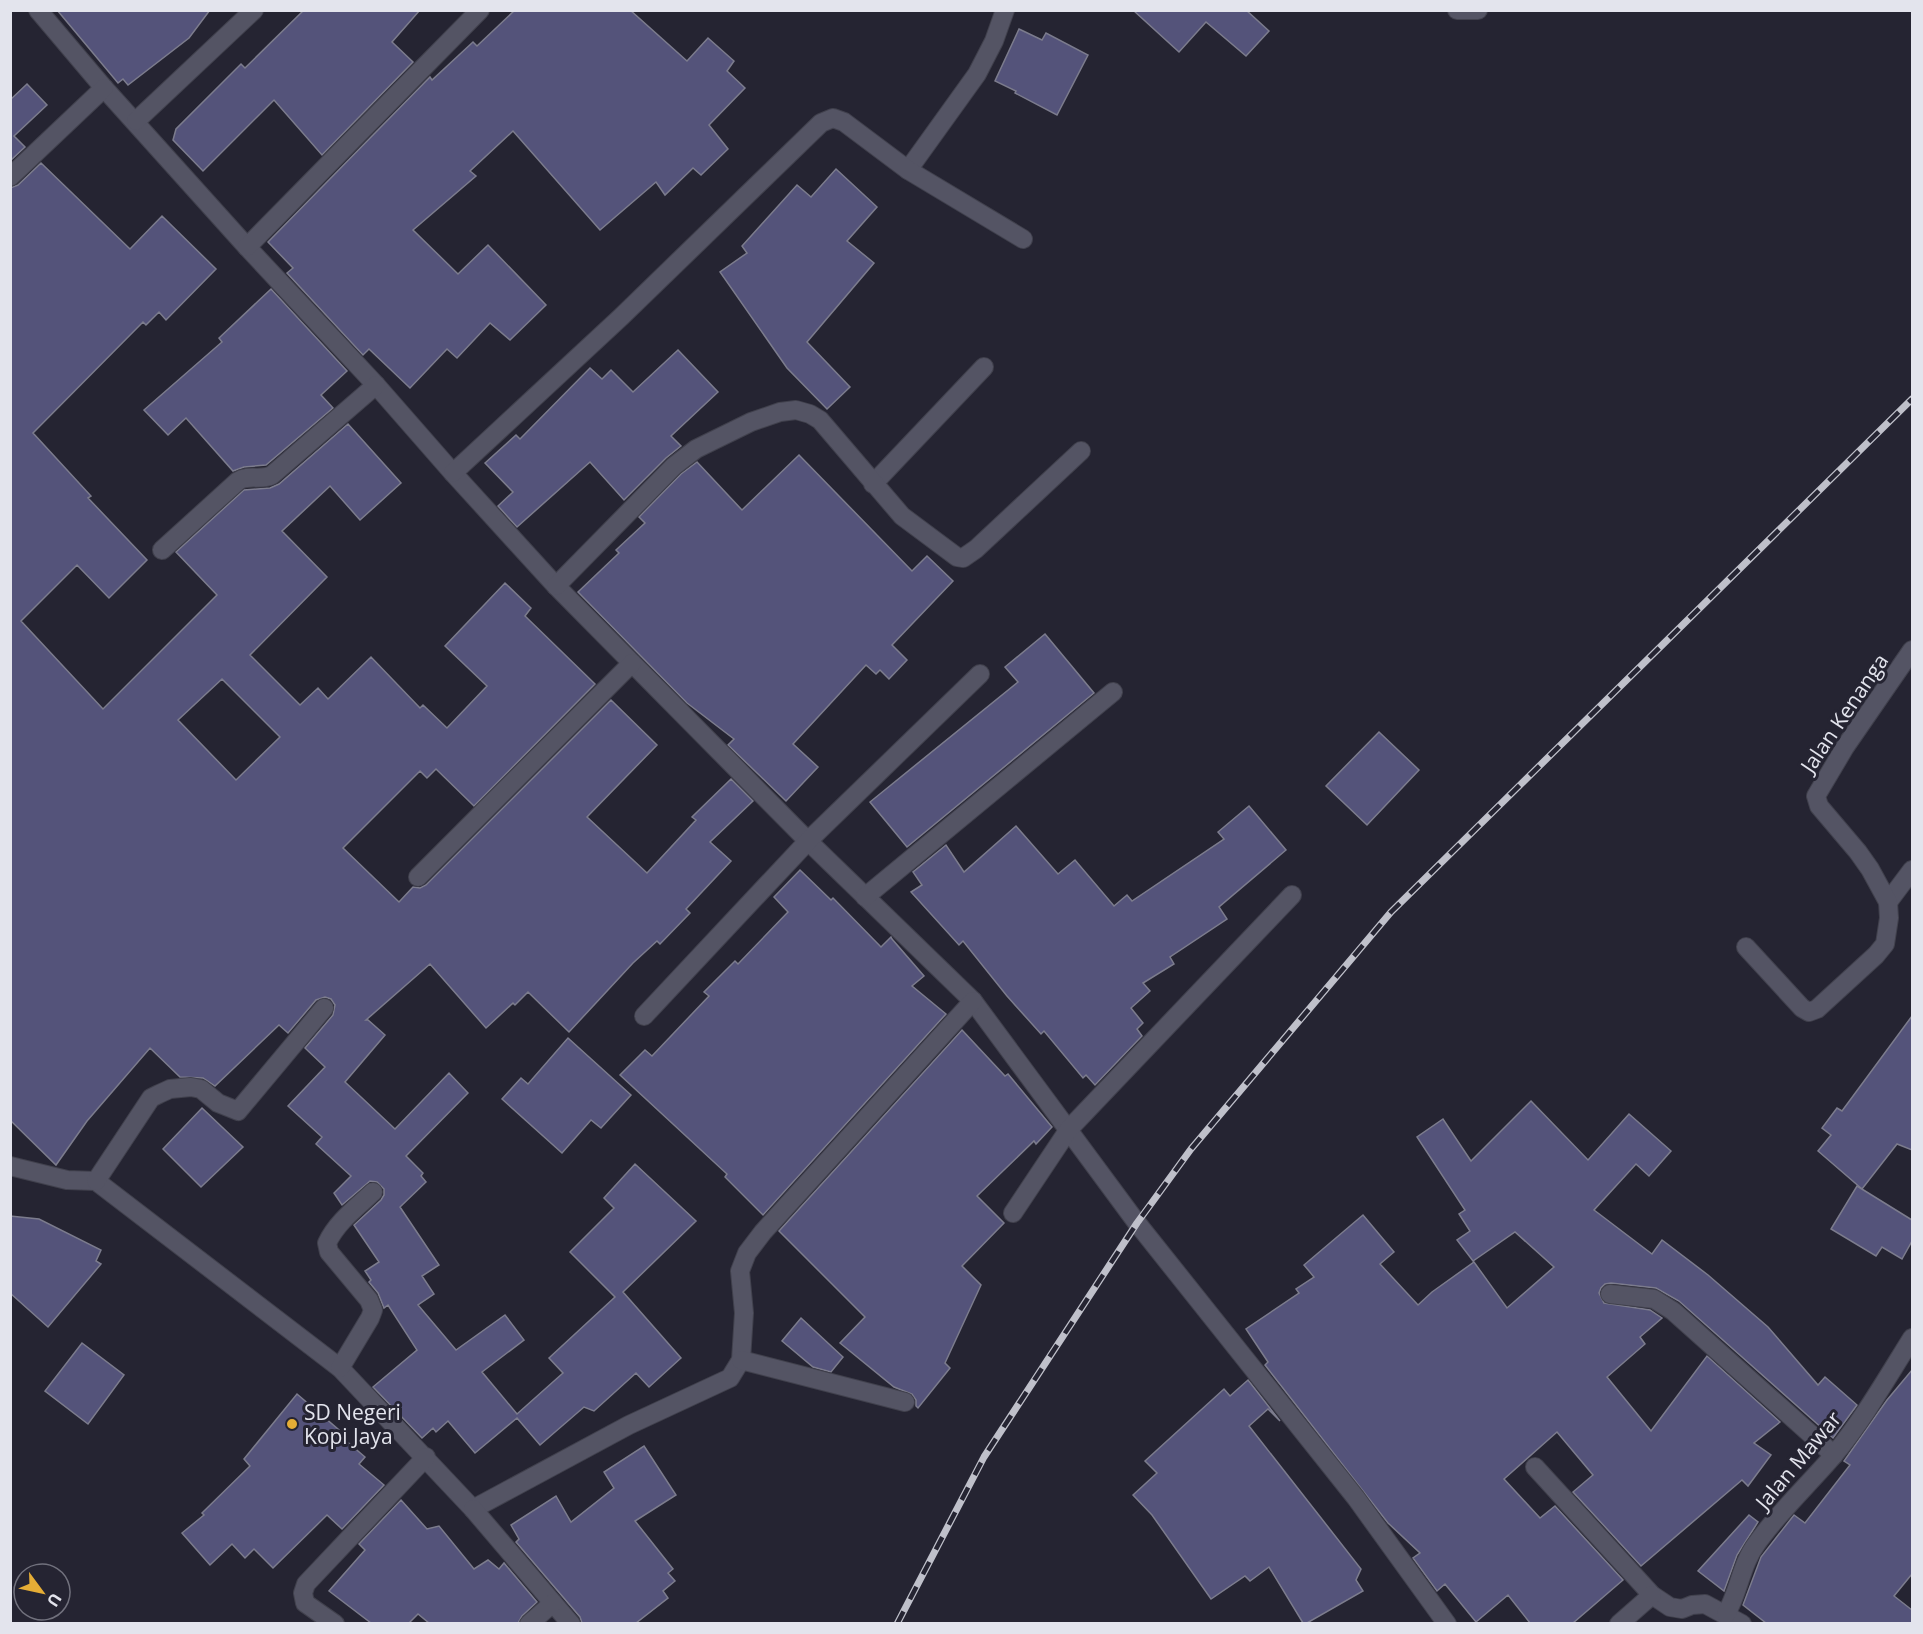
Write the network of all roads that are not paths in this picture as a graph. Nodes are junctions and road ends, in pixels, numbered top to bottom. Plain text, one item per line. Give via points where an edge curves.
1 (38, 10) edge
2 (254, 10) edge
3 (480, 10) edge
4 (1005, 10) edge
5 (1457, 10) edge
6 (1478, 10) edge
7 (104, 88) junction
8 (136, 121) junction
9 (908, 170) junction
10 (10, 177) edge
11 (1023, 239) dead end
12 (247, 247) junction
13 (984, 367) dead end
14 (376, 385) junction
15 (1081, 452) dead end
16 (453, 473) junction
17 (873, 484) junction
18 (162, 550) dead end
19 (556, 586) junction
20 (1912, 650) edge
21 (632, 663) junction
22 (980, 674) dead end
23 (1113, 692) dead end
24 (808, 841) junction
25 (1912, 870) edge
26 (418, 877) dead end
27 (1292, 895) dead end
28 (865, 897) junction
29 (1888, 902) junction
30 (1746, 947) dead end
31 (973, 1001) junction
32 (324, 1008) dead end
33 (645, 1016) dead end
34 (1069, 1129) junction
35 (10, 1166) edge
36 (96, 1180) junction
37 (374, 1192) dead end
38 (1013, 1213) dead end
39 (1610, 1294) dead end
40 (1912, 1338) edge
41 (741, 1360) junction
42 (340, 1368) junction
43 (905, 1402) dead end
44 (1834, 1455) junction
45 (426, 1457) junction
46 (1535, 1467) dead end
47 (473, 1509) junction
48 (1652, 1596) junction
49 (553, 1603) junction
50 (1726, 1614) junction
51 (335, 1623) edge
52 (529, 1623) edge
53 (571, 1623) edge
54 (1447, 1623) edge
55 (1619, 1623) edge
56 (1742, 1623) edge

1 - 7 street
2 - 8 street
3 - 12 street
4 - 9 street via 977,74
5 - 6 street
7 - 8 street
7 - 10 street
8 - 12 street
9 - 11 street
9 - 16 street via 844,122 833,118 821,123
12 - 14 street
13 - 17 street
14 - 16 street
14 - 18 street via 272,475 238,481
15 - 17 street via 963,558 946,550 902,516
16 - 19 street
17 - 19 street via 820,420 796,410 780,412 696,448
19 - 21 street
20 - 29 street, Jalan Kenanga via 1816,796 1819,806 1858,852
21 - 24 street
21 - 26 street
22 - 24 street
23 - 28 street
24 - 28 street
24 - 33 street
25 - 29 street
27 - 34 street
28 - 31 street
29 - 30 street via 1885,944 1817,1009 1809,1012
31 - 34 street
31 - 41 street via 747,1253 740,1271 744,1313
32 - 36 street via 238,1111 218,1103 201,1089 171,1089 151,1098
34 - 38 street
34 - 54 street via 1137,1223 1356,1498
35 - 36 street via 67,1180
36 - 42 street
37 - 42 street via 344,1219 327,1243 329,1252 373,1310
39 - 44 street via 1654,1299 1673,1311
40 - 44 street, Jalan Mawar
41 - 43 street
41 - 47 street via 730,1378 629,1425
42 - 45 street
44 - 50 street, Jalan Mawar via 1756,1544
45 - 47 street
45 - 51 street via 306,1584 305,1603
46 - 48 street
47 - 49 street
48 - 50 street via 1670,1607 1682,1609 1705,1604
48 - 55 street
49 - 52 street
49 - 53 street
50 - 56 street

